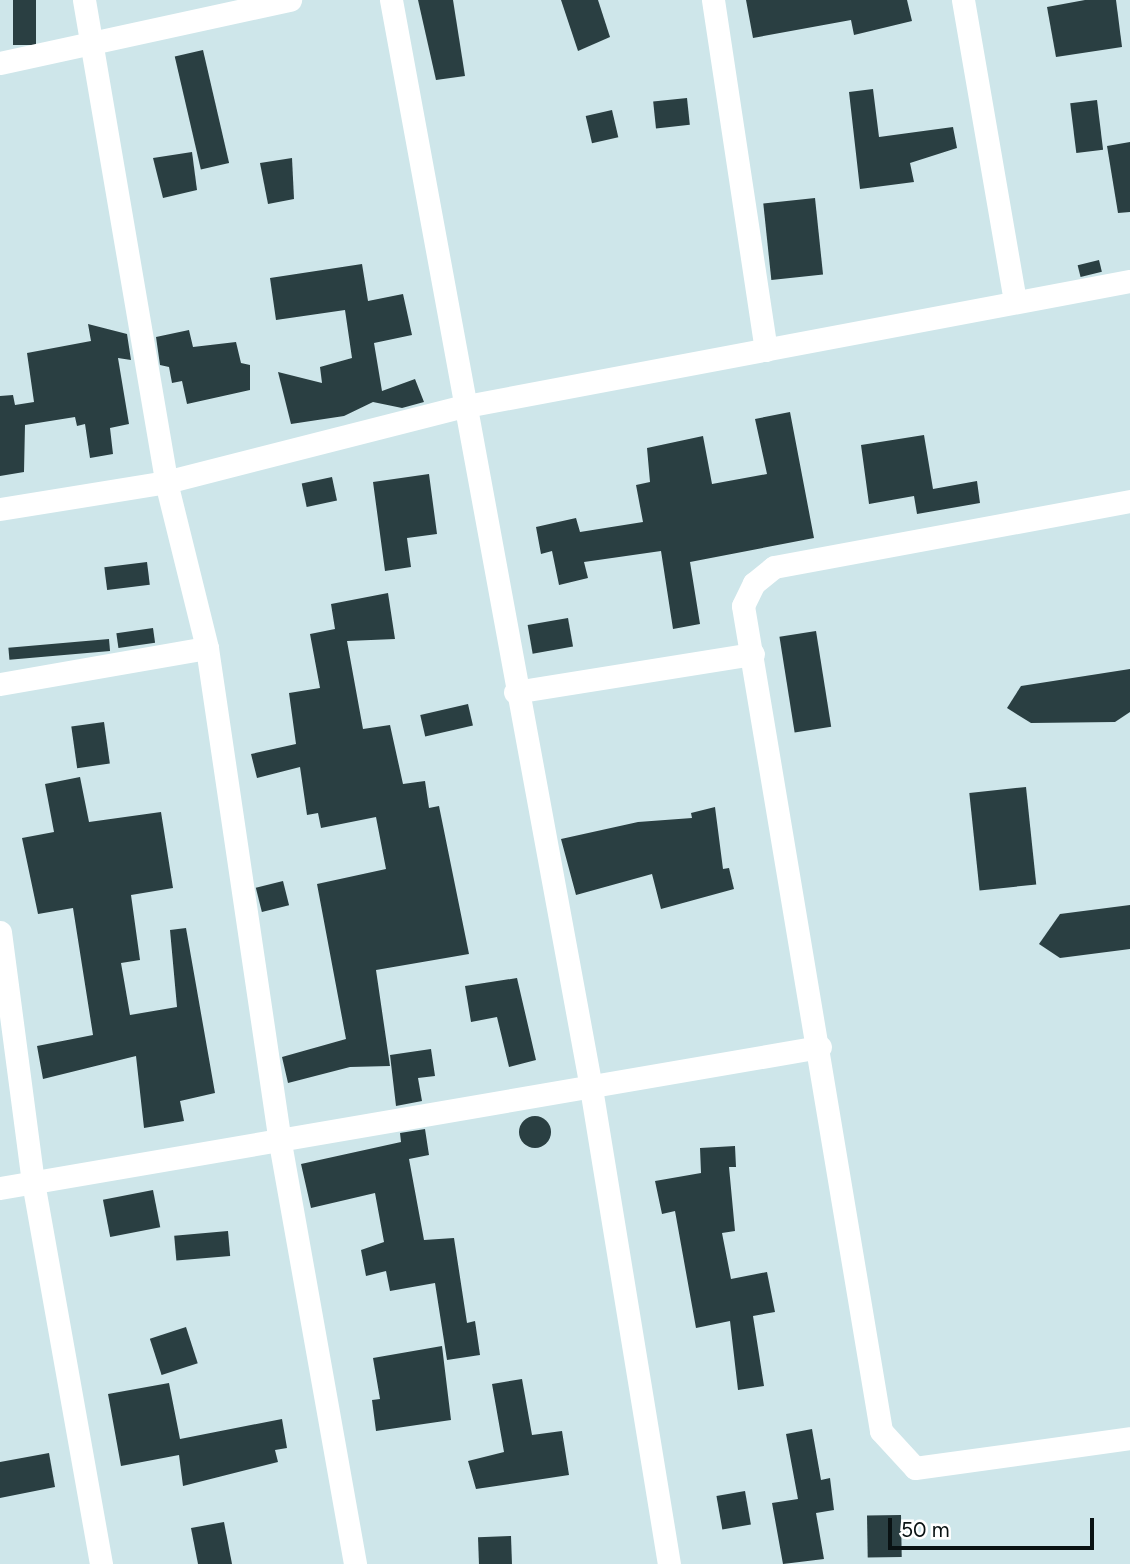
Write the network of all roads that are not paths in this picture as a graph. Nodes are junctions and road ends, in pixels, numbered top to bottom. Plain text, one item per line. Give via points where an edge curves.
1 (84, 0) edge
2 (290, 0) edge
3 (391, 0) edge
4 (713, 0) edge
5 (963, 0) edge
6 (92, 41) junction
7 (0, 63) edge
8 (1130, 281) edge
9 (1015, 302) junction
10 (766, 350) junction
11 (461, 407) junction
12 (166, 482) junction
13 (1130, 500) edge
14 (0, 509) edge
15 (207, 648) junction
16 (753, 654) junction
17 (0, 684) edge
18 (515, 692) junction
19 (0, 932) edge
20 (820, 1047) junction
21 (591, 1088) junction
22 (279, 1137) junction
23 (33, 1182) junction
24 (0, 1188) edge
25 (1130, 1438) edge
26 (101, 1564) edge
27 (355, 1564) edge
28 (669, 1564) edge

1 - 6 street
2 - 6 street
3 - 11 street
4 - 10 street
5 - 9 street
6 - 7 street
6 - 12 street
8 - 9 street
9 - 10 street
10 - 11 street
11 - 12 street
11 - 18 street
12 - 14 street
12 - 15 street
13 - 16 street via 774,567 754,583 743,606
15 - 17 street
15 - 22 street
16 - 18 street
16 - 20 street
18 - 21 street
19 - 23 street
20 - 21 street
20 - 25 street via 881,1431 896,1454 915,1468
21 - 22 street
21 - 28 street
22 - 23 street
22 - 27 street
23 - 24 street
23 - 26 street

